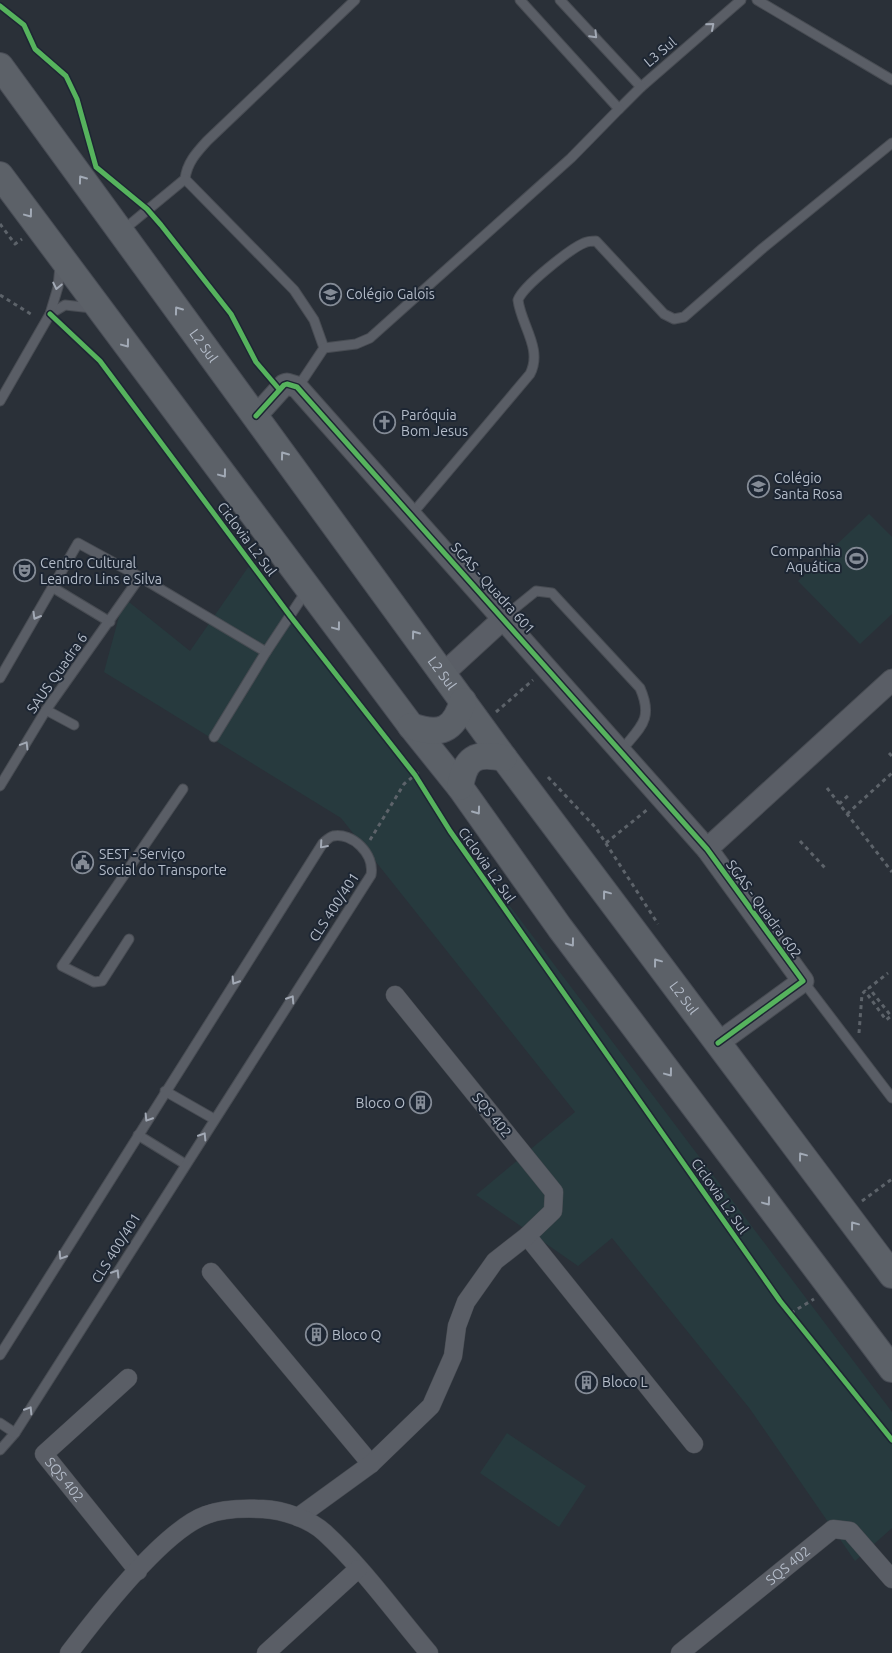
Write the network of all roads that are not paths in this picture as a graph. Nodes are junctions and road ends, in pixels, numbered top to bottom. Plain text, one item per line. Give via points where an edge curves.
1 (355, 0) edge
2 (520, 0) edge
3 (560, 0) edge
4 (741, 0) edge
5 (757, 0) edge
6 (0, 66) edge
7 (892, 80) edge
8 (641, 87) junction
9 (619, 109) junction
10 (892, 143) edge
11 (0, 175) edge
12 (184, 179) junction
13 (121, 233) junction
14 (62, 258) junction
15 (101, 310) junction
16 (50, 314) junction
17 (324, 348) junction
18 (298, 387) junction
19 (0, 401) edge
20 (256, 416) junction
21 (412, 514) junction
22 (140, 577) junction
23 (52, 587) junction
24 (308, 588) junction
25 (504, 618) junction
26 (110, 622) junction
27 (266, 652) junction
28 (4, 664) edge
29 (444, 673) junction
30 (0, 678) edge
31 (892, 680) edge
32 (463, 701) junction
33 (46, 710) junction
34 (74, 725) dead end
35 (412, 726) junction
36 (214, 738) dead end
37 (621, 751) junction
38 (504, 758) junction
39 (0, 786) edge
40 (460, 787) junction
41 (183, 789) dead end
42 (707, 849) junction
43 (129, 939) dead end
44 (803, 981) junction
45 (395, 995) dead end
46 (718, 1043) junction
47 (166, 1091) junction
48 (892, 1098) edge
49 (214, 1119) junction
50 (138, 1135) junction
51 (185, 1164) junction
52 (527, 1236) junction
53 (211, 1272) dead end
54 (892, 1276) edge
55 (0, 1355) edge
56 (892, 1368) edge
57 (128, 1378) dead end
58 (0, 1423) edge
59 (15, 1433) junction
60 (694, 1444) dead end
61 (0, 1450) edge
62 (371, 1464) junction
63 (298, 1517) junction
64 (358, 1569) junction
65 (138, 1571) junction
66 (892, 1579) edge
67 (69, 1653) edge
68 (266, 1653) edge
69 (429, 1653) edge
70 (680, 1653) edge

1 - 12 lane via 206,141 191,159
2 - 9 lane
3 -> 8 lane, L3 Sul
8 -> 4 lane, L3 Sul
5 - 7 lane
13 -> 6 main road, L2 Sul
8 - 9 lane
9 - 17 lane via 571,158 370,338 356,344
10 - 21 lane via 684,317 674,319 664,314 596,241 584,242 550,268 521,292 518,300 535,354 530,374
11 -> 14 main road
12 - 13 lane
12 - 17 lane via 294,290 314,320
20 -> 13 main road, L2 Sul
14 - 15 main road
14 -> 16 lane
15 - 16 lane via 83,305 65,306
15 -> 24 main road
16 - 19 lane
17 - 18 lane
18 - 20 street via 284,385
18 - 21 street, SGAS - Quadra 601
29 -> 20 main road, L2 Sul
21 - 25 street, SGAS - Quadra 601
22 - 23 lane via 78,543
22 - 26 lane, SAUS Quadra 6
22 - 27 lane
23 - 26 lane
23 -> 28 lane
24 - 27 lane
24 -> 35 main road
25 - 29 street
25 - 37 street, SGAS - Quadra 601
25 - 37 lane via 536,592 552,593 640,688 646,703 644,720
26 - 33 lane, SAUS Quadra 6
27 - 36 lane
28 - 30 lane
29 - 32 main road, L2 Sul
31 - 42 street
32 - 35 main road via 459,714 449,727 432,731
32 - 38 main road, L2 Sul
33 - 34 lane
39 -> 33 lane, SAUS Quadra 6
35 - 40 main road
37 - 42 street, SGAS - Quadra 601
38 - 40 main road via 479,756 471,760 462,772
46 -> 38 main road, L2 Sul
40 -> 56 main road via 560,928
41 - 43 lane via 62,966 94,982 102,981
42 - 44 street, SGAS - Quadra 602
44 - 46 street
44 - 48 lane, SGAS - Quadra 602
45 - 52 street, SQS 402 via 554,1192 552,1211
54 -> 46 main road, L2 Sul
47 - 49 lane
49 -> 47 lane, CLS 400/401 via 371,874 373,866 365,849 343,836 332,836 323,843
47 -> 50 lane
51 -> 49 lane, CLS 400/401
50 - 51 lane
50 -> 55 lane
59 -> 51 lane, CLS 400/401
52 - 60 street
52 - 62 street, SQS 402 via 495,1260 466,1302 457,1326 453,1356 431,1406
53 - 62 street
57 - 65 street, SQS 402 via 44,1454
58 - 59 lane
59 - 61 lane, CLS 400/401
62 - 63 street, SQS 402
63 - 64 street via 324,1532
63 - 65 street via 275,1510 240,1508 206,1515 175,1533
64 - 68 street
64 - 69 street
65 - 67 street
66 - 70 street, SQS 402 via 850,1531 833,1529

